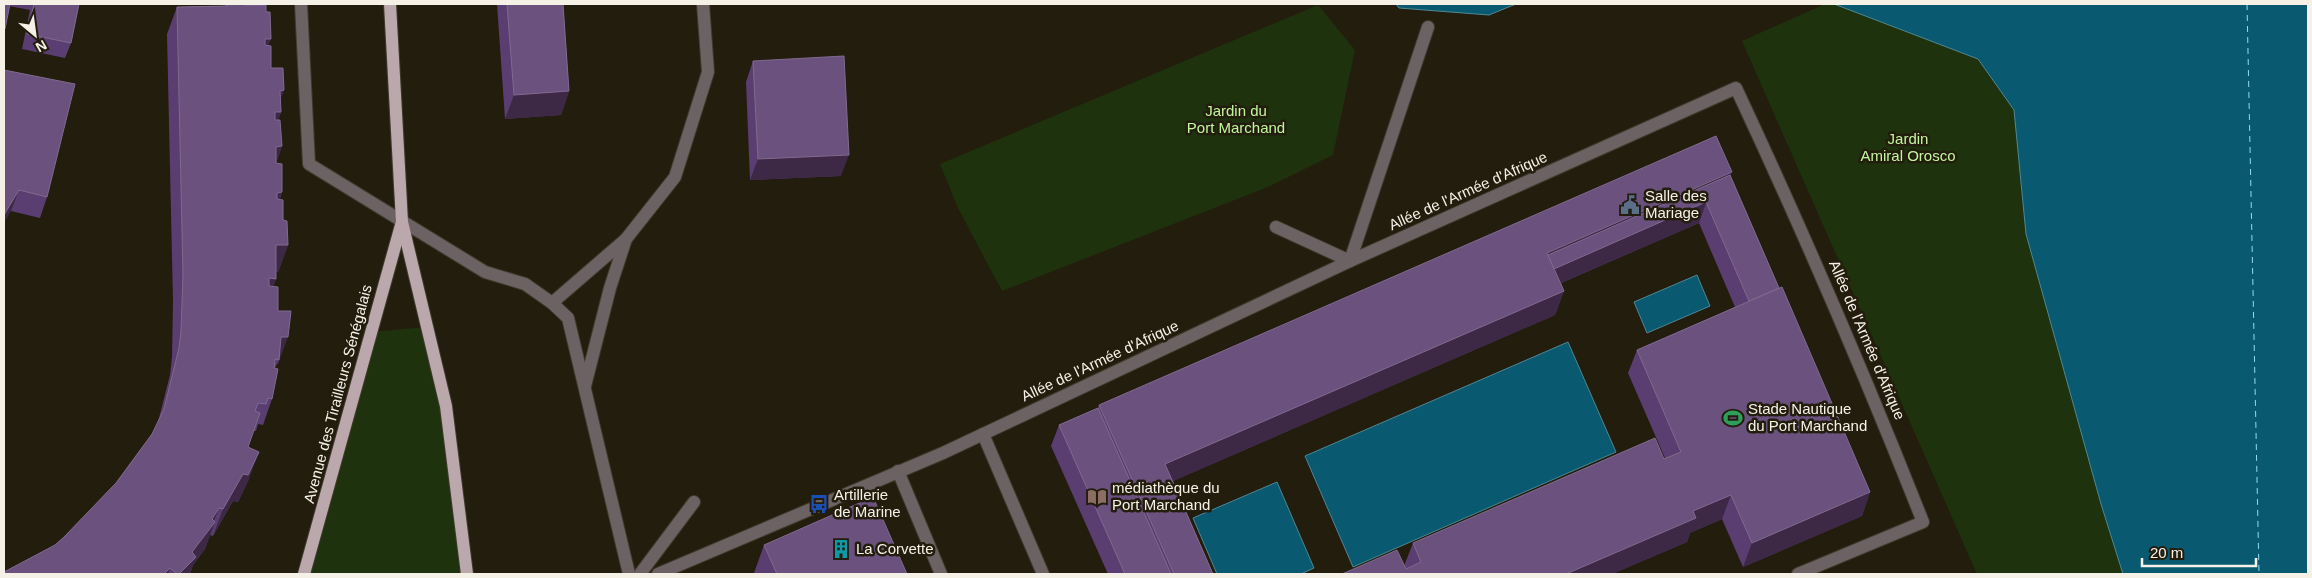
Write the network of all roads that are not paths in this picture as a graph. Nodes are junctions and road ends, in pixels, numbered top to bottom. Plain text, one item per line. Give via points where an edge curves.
1 (301, 4) edge
2 (390, 4) edge
3 (703, 4) edge
4 (1428, 27) dead end
5 (402, 222) junction
6 (1276, 227) dead end
7 (626, 239) junction
8 (1350, 261) junction
9 (552, 302) junction
10 (584, 388) junction
11 (983, 434) junction
12 (898, 471) junction
13 (694, 502) dead end
14 (684, 569) edge
15 (304, 574) edge
16 (467, 574) edge
17 (629, 574) edge
18 (640, 574) edge
19 (658, 574) edge
20 (941, 574) edge
21 (1043, 574) edge
22 (1798, 574) edge

1 - 5 street via 309,164
2 - 5 main road, Avenue des Tirailleurs Sénégalais
3 - 7 street via 708,72 675,177
4 - 8 street
5 - 9 street via 485,272 525,284
5 - 15 main road, Avenue des Tirailleurs Sénégalais
5 - 16 main road, Avenue des Tirailleurs Sénégalais via 446,406
6 - 8 street
7 - 9 street
7 - 10 street
8 - 11 street, Allée de l'Armée d'Afrique
8 - 22 street, Allée de l'Armée d'Afrique via 1736,88 1809,244 1924,522
9 - 10 street via 568,318
10 - 17 street
11 - 12 street, Allée de l'Armée d'Afrique
11 - 21 street
12 - 14 street, Allée de l'Armée d'Afrique
12 - 20 street
13 - 18 street
14 - 19 street, Allée de l'Armée d'Afrique

